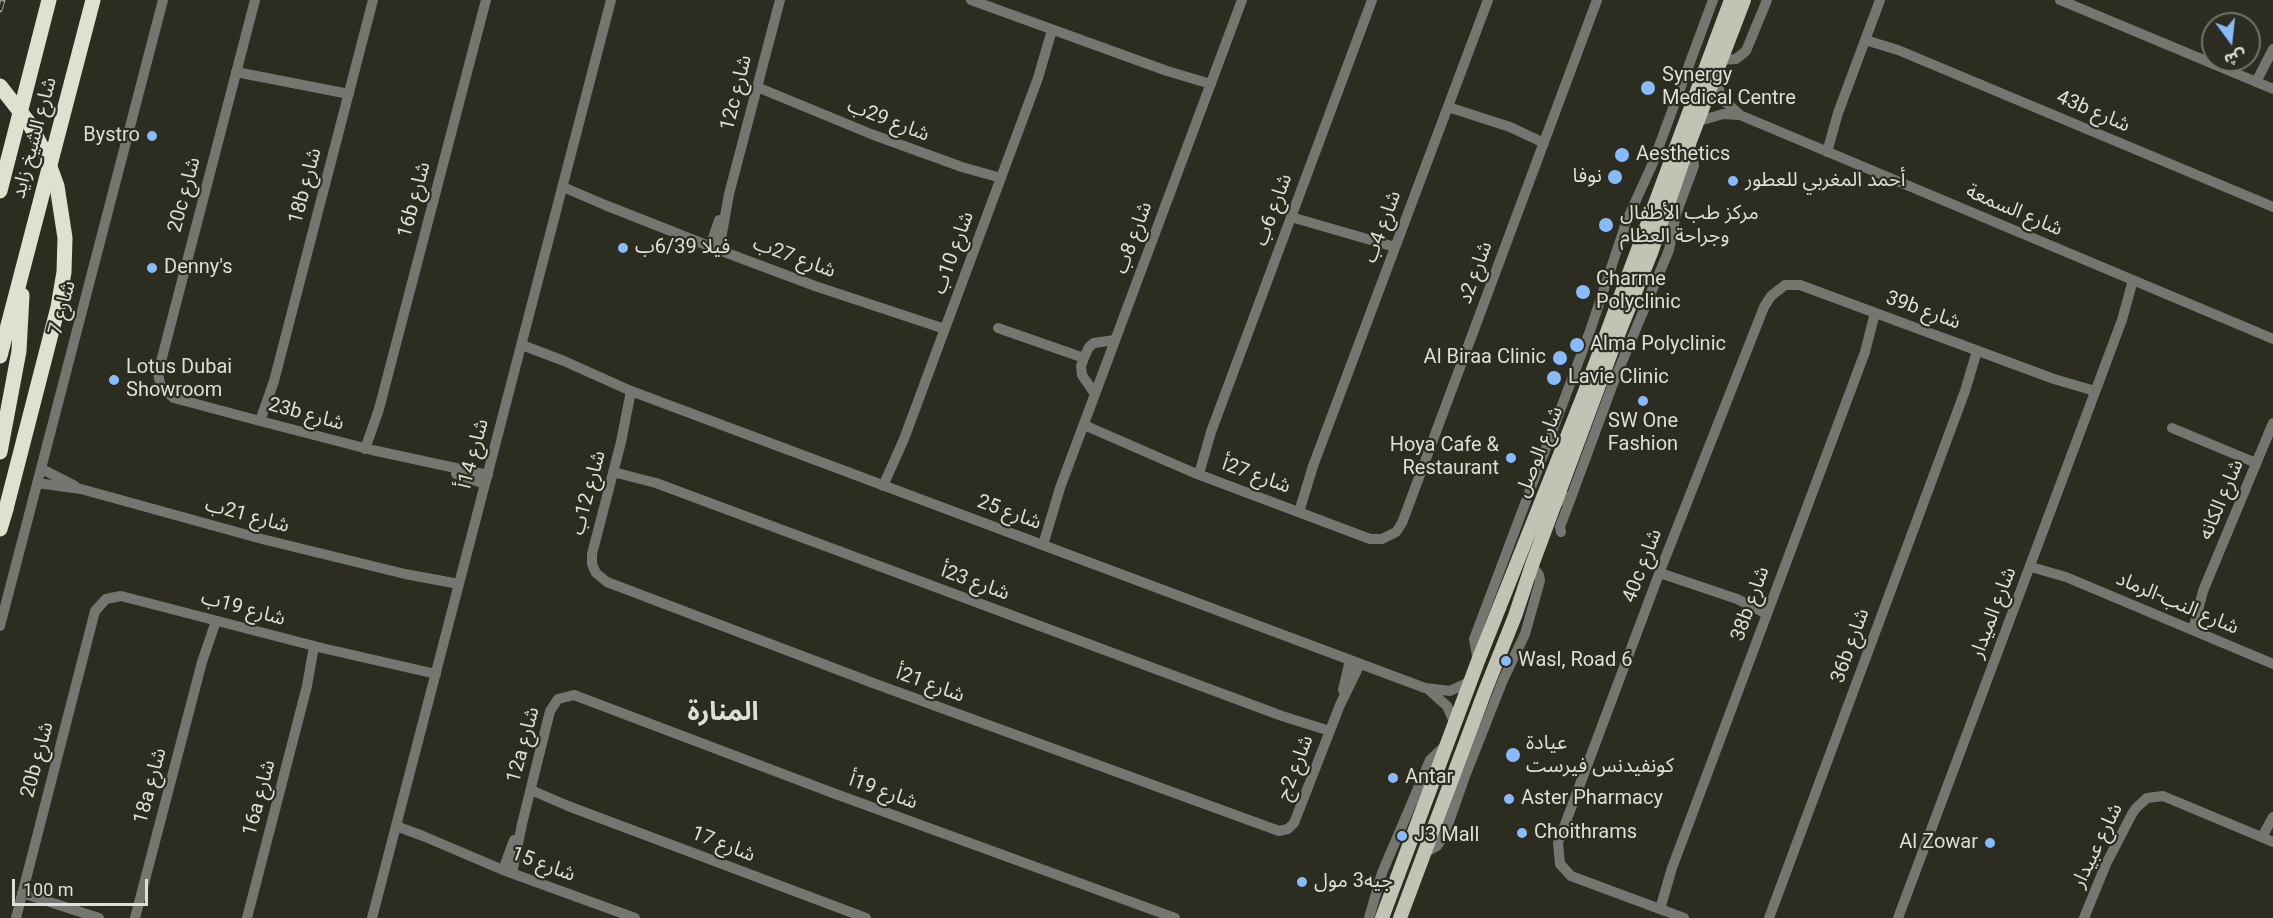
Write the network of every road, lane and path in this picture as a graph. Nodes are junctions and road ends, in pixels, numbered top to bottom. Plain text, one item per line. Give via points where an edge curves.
1 (49, 0) edge
2 (93, 0) edge
3 (163, 0) edge
4 (255, 0) edge
5 (373, 0) edge
6 (486, 0) edge
7 (611, 0) edge
8 (780, 0) edge
9 (971, 0) edge
10 (1242, 0) edge
11 (1372, 0) edge
12 (1488, 0) edge
13 (1597, 0) edge
14 (1713, 0) edge
15 (1731, 0) edge
16 (1744, 0) edge
17 (1767, 0) edge
18 (1880, 0) edge
19 (2060, 0) edge
20 (1056, 31) junction
21 (1866, 37) junction
22 (2273, 50) edge
23 (1722, 60) junction
24 (237, 68) junction
25 (1715, 77) junction
26 (0, 86) edge
27 (2264, 86) edge
28 (1209, 87) junction
29 (756, 92) junction
30 (348, 98) junction
31 (1449, 104) junction
32 (1740, 115) junction
33 (1699, 121) junction
34 (1545, 139) junction
35 (1690, 141) junction
36 (1823, 150) junction
37 (1000, 182) junction
38 (0, 191) edge
39 (562, 191) junction
40 (2273, 207) edge
41 (1292, 213) junction
42 (714, 248) junction
43 (1394, 250) junction
44 (21, 277) junction
45 (2136, 282) junction
46 (1780, 287) joint
47 (1879, 314) junction
48 (998, 328) dead end
49 (944, 333) junction
50 (2273, 339) edge
51 (1115, 340) junction
52 (521, 349) junction
53 (1981, 352) junction
54 (0, 356) edge
55 (1084, 358) junction
56 (635, 393) junction
57 (1095, 394) junction
58 (2093, 394) junction
59 (169, 396) joint
60 (263, 422) junction
61 (2273, 423) edge
62 (2172, 428) dead end
63 (1082, 429) junction
64 (369, 450) junction
65 (0, 452) edge
66 (2256, 463) junction
67 (42, 469) junction
68 (614, 469) junction
69 (1195, 473) junction
70 (486, 479) junction
71 (37, 483) junction
72 (887, 487) junction
73 (81, 489) junction
74 (1572, 495) junction
75 (1556, 503) junction
76 (1295, 510) junction
77 (0, 529) edge
78 (1561, 532) dead end
79 (1370, 538) joint
80 (1040, 544) junction
81 (592, 554) joint
82 (2032, 563) junction
83 (1661, 569) junction
84 (458, 588) junction
85 (1768, 609) junction
86 (95, 611) joint
87 (212, 620) junction
88 (0, 626) edge
89 (2189, 628) junction
90 (318, 647) junction
91 (1478, 661) junction
92 (1355, 662) junction
93 (2273, 664) edge
94 (435, 677) junction
95 (1471, 681) junction
96 (1425, 688) junction
97 (580, 696) joint
98 (1455, 724) junction
99 (1329, 734) junction
100 (1446, 745) junction
101 (530, 794) junction
102 (2273, 817) edge
103 (395, 830) junction
104 (1274, 831) joint
105 (2262, 837) junction
106 (2273, 842) edge
107 (508, 872) junction
108 (21, 899) junction
109 (1656, 908) junction
110 (1401, 916) edge
111 (97, 917) edge
112 (1769, 917) edge
113 (16, 918) edge
114 (108, 918) edge
115 (135, 918) edge
116 (247, 918) edge
117 (372, 918) edge
118 (635, 918) edge
119 (866, 918) edge
120 (1175, 918) edge
121 (1369, 918) edge
122 (1382, 918) edge
123 (1684, 918) edge
124 (1898, 918) edge
125 (2084, 918) edge

1 - 38 highway, شارع الشيخ زايد
2 - 44 highway, شارع الشيخ زايد
3 - 67 street, شارع 7
4 - 24 street, 20c شارع
5 - 30 street, 18b شارع
6 - 64 street, 16b شارع
7 - 39 street, شارع 14أ
8 - 29 street, 12c شارع
9 - 20 street
10 - 28 street, شارع 8ب
11 - 41 street, شارع 6ب
12 - 31 street, شارع 4ب
13 - 34 street, شارع 2د
14 - 91 street via 1652,165 1624,226 1590,331 1474,639
15 - 91 main road, شارع الوصل via 1584,394
16 - 23 main road, شارع الوصل
17 - 23 street via 1746,51 1736,59
18 - 21 street
19 - 27 street
20 - 28 street
20 - 37 street, شارع 10ب
21 - 36 street
21 - 40 street, 43b شارع
22 - 27 street
23 - 25 main road, شارع الوصل
24 - 30 street
24 - 59 street, 20c شارع via 158,373 160,388
25 - 32 street, شارع السمعة via 1722,99
25 - 33 main road, شارع الوصل
26 - 77 highway, bridge via 29,123 45,153 57,186 65,238 60,298
28 - 51 street, شارع 8ب
29 - 37 street, شارع 29ب
29 - 42 street, 12c شارع
30 - 60 street, 18b شارع
31 - 34 street
31 - 43 street, شارع 4ب
32 - 33 street, شارع السمعة via 1723,114
32 - 36 street, شارع السمعة
33 - 35 main road, شارع الوصل
34 - 79 street, شارع 2د via 1402,523 1387,538
35 - 74 street via 1694,166 1676,214 1669,250
35 - 75 main road, شارع الوصل
36 - 45 street, شارع السمعة
37 - 49 street, شارع 10ب
39 - 42 street, شارع 27ب
39 - 52 street, شارع 14أ
41 - 43 street
41 - 69 street, شارع 6ب
42 - 49 street, شارع 27ب
43 - 76 street, شارع 4ب
44 - 54 highway, شارع الشيخ زايد
44 - 65 highway via 19,351
45 - 50 street, شارع السمعة
45 - 58 street, شارع الميدار
46 - 47 street, 39b شارع via 1800,285
46 - 83 street, 40c شارع via 1764,307
47 - 53 street, 39b شارع
47 - 85 street, 38b شارع
48 - 55 street
49 - 72 street, شارع 10ب
51 - 55 street via 1094,343
51 - 57 street, شارع 8ب
52 - 56 street, شارع 25
52 - 70 street, شارع 14أ
53 - 58 street, 39b شارع
53 - 112 street, 36b شارع
55 - 57 street via 1082,375
56 - 68 street, شارع 12ب
56 - 72 street, شارع 25
57 - 63 street, شارع 8ب
58 - 82 street, شارع الميدار
59 - 60 street, 23b شارع
60 - 64 street, 23b شارع
61 - 66 street, شارع الكانه
62 - 66 street
63 - 69 street, شارع 27أ
63 - 80 street, شارع 8ب
64 - 70 street, 23b شارع
66 - 89 street, شارع الكانه
67 - 71 street, شارع 7
67 - 73 street, شارع 21ب
68 - 81 street, شارع 12ب
68 - 99 street, شارع 23أ
69 - 76 street, شارع 27أ
70 - 84 street, شارع 14أ
71 - 73 street, شارع 21ب
71 - 88 street, شارع 7
72 - 80 street, شارع 25
73 - 84 street, شارع 21ب
74 - 75 street
74 - 78 street
75 - 110 main road, شارع الوصل
76 - 79 street, شارع 27أ
80 - 92 street, شارع 25
81 - 104 street, شارع 21أ via 596,573 607,582
82 - 89 street, شارع النب-الرماد
82 - 124 street, شارع الميدار
83 - 85 street
83 - 109 street, 40c شارع via 1558,843 1560,864 1565,871
84 - 94 street, شارع 14أ
85 - 109 street, 38b شارع
86 - 87 street, شارع 19ب via 101,602 116,596
86 - 108 street, 20b شارع
87 - 90 street, شارع 19ب
87 - 115 street, 18a شارع
89 - 93 street, شارع النب-الرماد
90 - 94 street, شارع 19ب
90 - 116 street, 16a شارع
91 - 95 main road, شارع الوصل
92 - 96 street, شارع 25
92 - 99 street, شارع 2ج
94 - 103 street, شارع 14أ
95 - 96 street, شارع 25 via 1450,691
95 - 98 main road, شارع الوصل
96 - 98 street, شارع 25 via 1444,702
97 - 101 street, 12a شارع via 562,697 552,707
97 - 120 street, شارع 19أ
98 - 100 main road, شارع الوصل
99 - 104 street, شارع 2ج via 1294,823 1284,831
100 - 121 street via 1430,760 1382,873
100 - 122 main road, شارع الوصل
101 - 107 street, 12a شارع
101 - 119 street, شارع 17
102 - 105 street
103 - 107 street, شارع 15 via 439,843
103 - 117 street, شارع 14أ
105 - 106 street
105 - 125 street, شارع عبيدار via 2168,798 2153,796 2141,802 2132,814
107 - 118 street, شارع 15
108 - 111 street
108 - 113 street, 20b شارع
109 - 123 street
111 - 114 street

